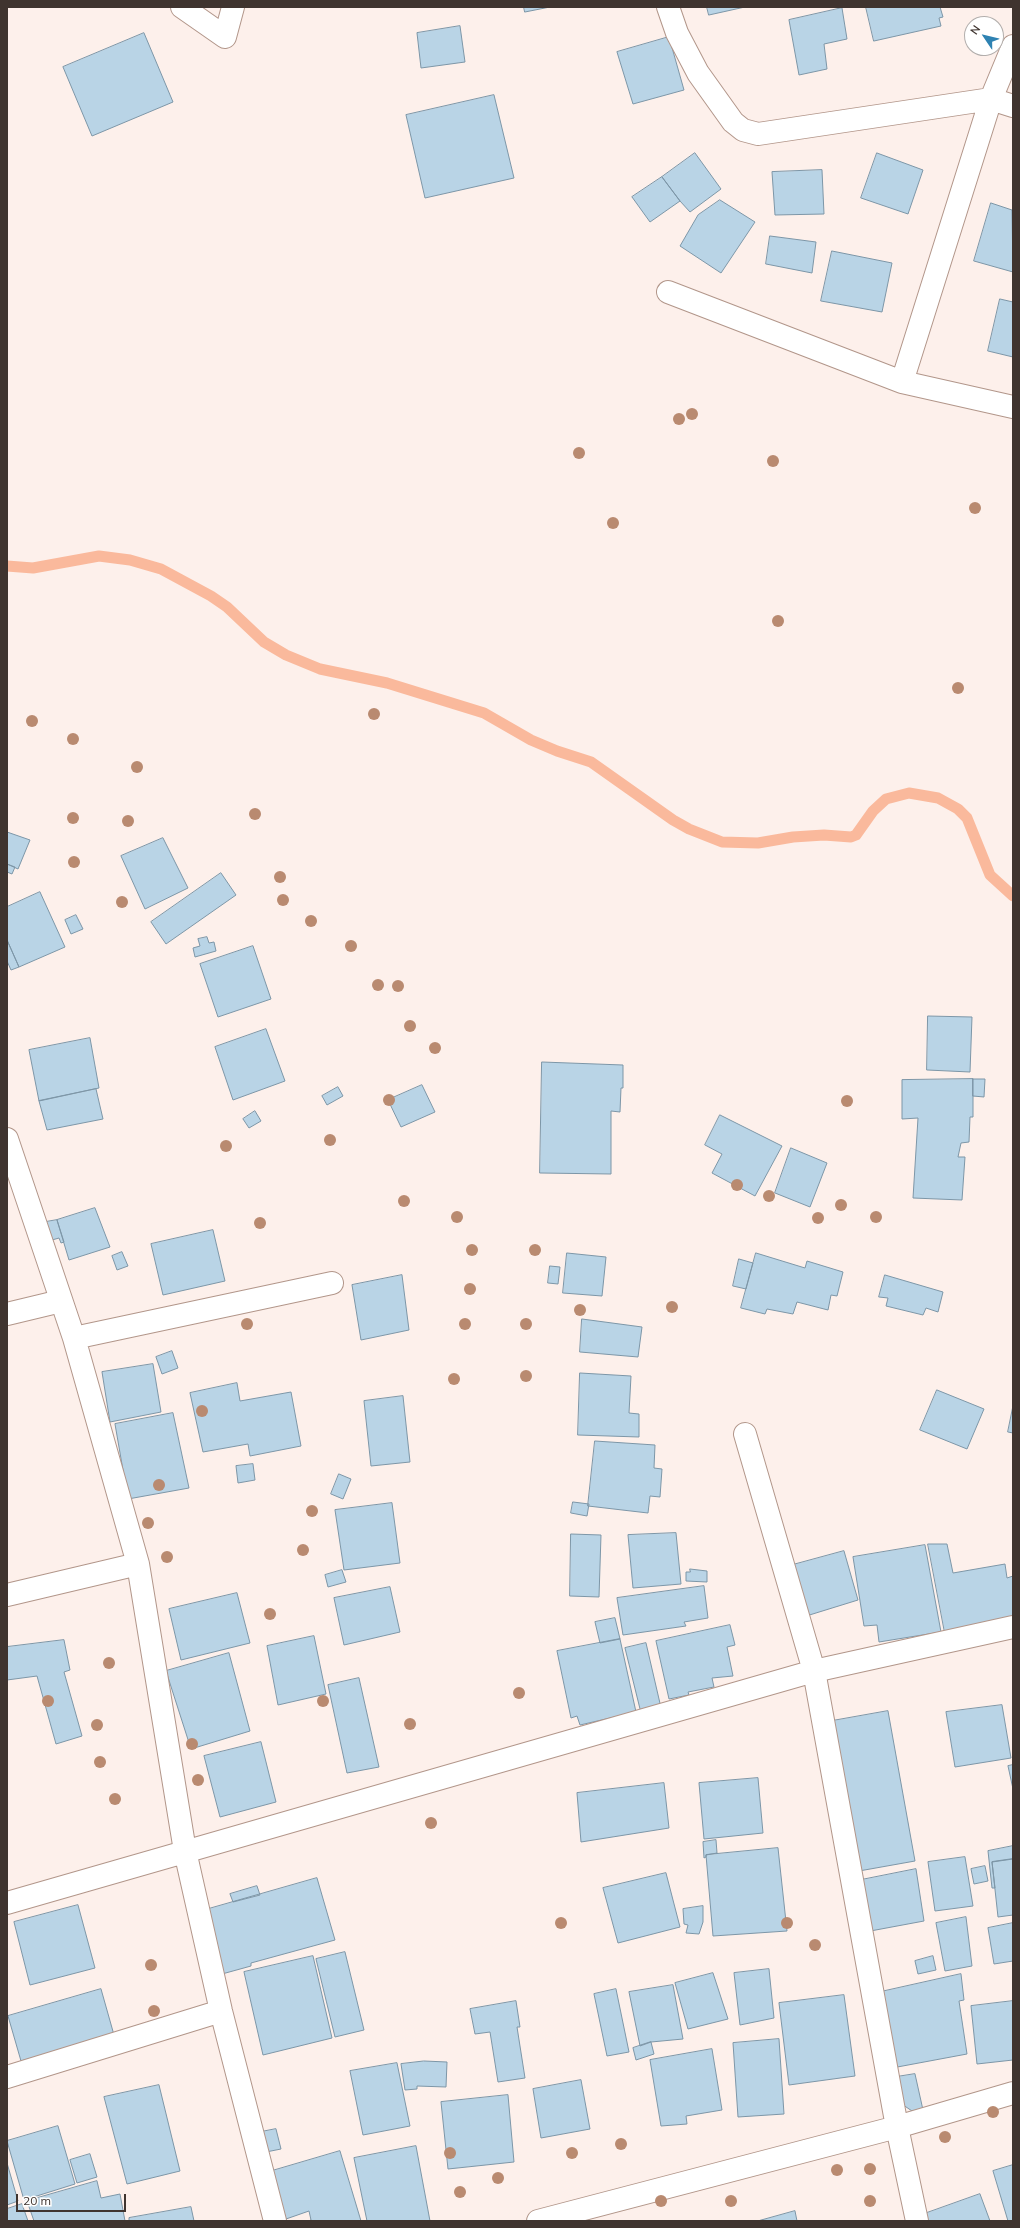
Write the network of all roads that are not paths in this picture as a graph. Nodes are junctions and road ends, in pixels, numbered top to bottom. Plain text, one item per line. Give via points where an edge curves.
1 (182, 7) edge
2 (234, 7) edge
3 (668, 7) edge
4 (1013, 46) edge
5 (991, 99) junction
6 (1013, 106) edge
7 (668, 292) dead end
8 (902, 382) junction
9 (1013, 407) edge
10 (7, 1139) edge
11 (332, 1283) dead end
12 (61, 1301) junction
13 (7, 1314) edge
14 (74, 1338) junction
15 (745, 1434) dead end
16 (138, 1564) junction
17 (7, 1594) edge
18 (1013, 1627) edge
19 (814, 1671) junction
20 (185, 1852) junction
21 (7, 1903) edge
22 (221, 2011) junction
23 (7, 2077) edge
24 (1013, 2093) edge
25 (897, 2127) junction
26 (275, 2221) edge
27 (538, 2221) edge
28 (917, 2221) edge

1 - 2 street via 225,37
3 - 5 street via 677,33 698,73 733,122 743,130 758,134
4 - 5 street
5 - 6 street
5 - 8 street
7 - 8 street
8 - 9 street
10 - 12 street
11 - 14 street
12 - 13 street
12 - 14 street
14 - 16 street
15 - 19 street
16 - 17 street
16 - 20 street
18 - 19 street
19 - 20 street
19 - 25 street
20 - 21 street
20 - 22 street
22 - 23 street
22 - 26 street
24 - 25 street
25 - 27 street
25 - 28 street

